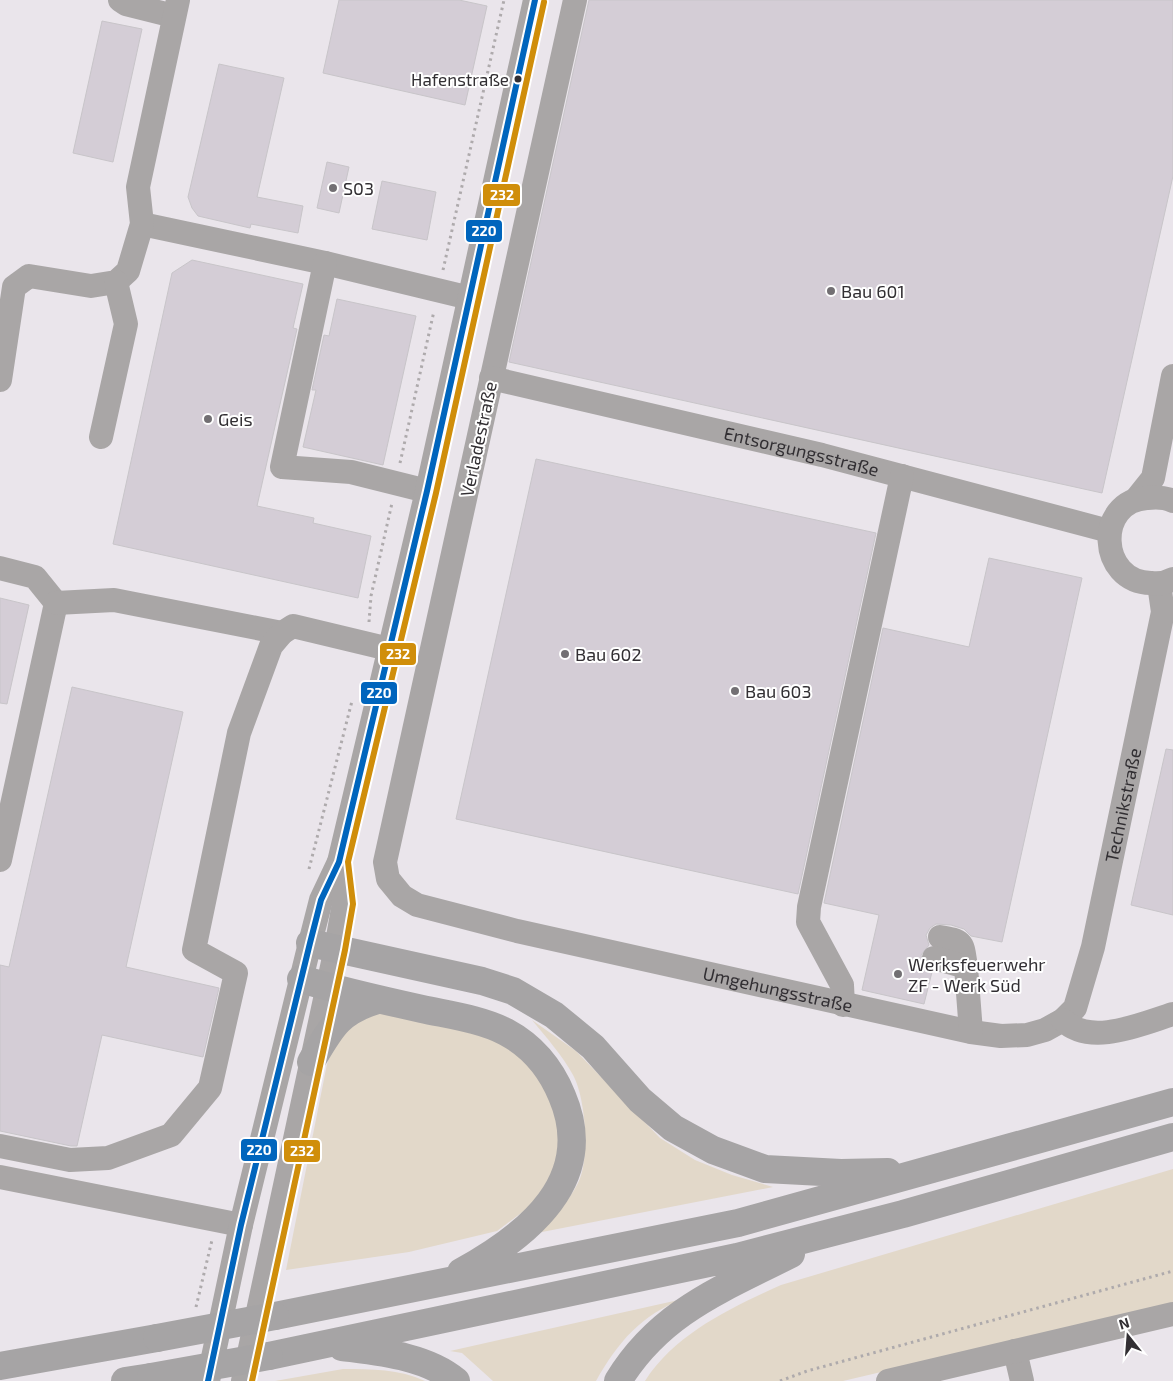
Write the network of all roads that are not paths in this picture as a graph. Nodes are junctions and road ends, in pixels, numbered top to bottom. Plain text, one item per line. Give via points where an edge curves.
1 (120, 0) edge
2 (535, 0) edge
3 (575, 0) edge
4 (176, 8) edge
5 (142, 224) junction
6 (325, 263) junction
7 (116, 282) junction
8 (470, 298) junction
9 (1173, 376) edge
10 (491, 378) junction
11 (0, 380) edge
12 (101, 437) dead end
13 (902, 476) junction
14 (427, 491) junction
15 (1137, 498) junction
16 (1173, 501) edge
17 (1109, 531) junction
18 (0, 568) edge
19 (1166, 581) edge
20 (56, 603) junction
21 (282, 633) junction
22 (378, 646) junction
23 (0, 860) edge
24 (388, 879) joint
25 (323, 946) junction
26 (937, 947) dead end
27 (301, 979) junction
28 (327, 987) junction
29 (377, 1000) junction
30 (843, 1005) junction
31 (1173, 1014) edge
32 (1063, 1020) junction
33 (971, 1032) junction
34 (311, 1062) junction
35 (1173, 1102) edge
36 (1173, 1137) edge
37 (0, 1146) edge
38 (930, 1171) junction
39 (0, 1177) edge
40 (241, 1225) junction
41 (842, 1229) junction
42 (439, 1285) junction
43 (1173, 1314) edge
44 (324, 1345) junction
45 (1014, 1351) junction
46 (0, 1366) edge
47 (138, 1379) edge
48 (208, 1381) edge
49 (243, 1381) edge
50 (456, 1381) edge
51 (618, 1381) edge
52 (888, 1381) edge
53 (1022, 1381) edge

1 - 4 street via 126,4
2 - 8 street
3 - 10 street, Verladestraße
4 - 5 street via 138,187
5 - 6 street
5 - 7 street via 128,272
6 - 8 street
6 - 14 street via 282,468 351,472
7 - 11 street via 92,286 29,276 14,287
7 - 12 street via 126,324
8 - 14 street
9 - 15 street via 1153,478
10 - 13 street, Entsorgungsstraße
10 - 24 street, Verladestraße via 385,862
13 - 17 street, Entsorgungsstraße
13 - 30 street via 809,907 808,922 842,985
14 - 22 street
15 - 16 street via 1156,497
15 - 17 street via 1124,506
17 - 19 street via 1110,552 1117,566 1128,576 1142,583
18 - 20 street via 35,577
19 - 32 street, Technikstraße via 1163,612 1093,947 1074,1008
20 - 21 street via 114,600
20 - 23 street
21 - 22 street via 293,626
21 - 37 street via 272,646 239,733 194,950 236,973 210,1088 171,1136 108,1158 70,1160
22 - 25 street via 339,862 344,904
24 - 30 street, Umgehungsstraße via 402,896 417,905
25 - 27 street
25 - 28 street
25 - 38 highway via 513,991 554,1015 593,1047 640,1100 673,1128 713,1150 765,1169 841,1173
26 - 33 street via 965,961
27 - 28 highway
27 - 40 street
28 - 29 highway
28 - 34 street
29 - 34 highway via 361,1005 340,1018
29 - 42 highway via 474,1021 506,1032 541,1059 554,1078 572,1126 566,1177 550,1205 525,1230 491,1256
30 - 33 street, Umgehungsstraße
31 - 32 street via 1105,1032 1081,1033
32 - 33 street, Umgehungsstraße via 1027,1035
34 - 49 street
35 - 38 highway
36 - 41 highway
38 - 42 highway via 738,1223
39 - 40 street
40 - 48 street
41 - 44 highway via 737,1257
41 - 51 highway via 688,1307 650,1339
42 - 46 highway, bridge
43 - 45 street
44 - 47 highway, bridge
44 - 50 highway via 389,1354 446,1373
45 - 52 street
45 - 53 street

